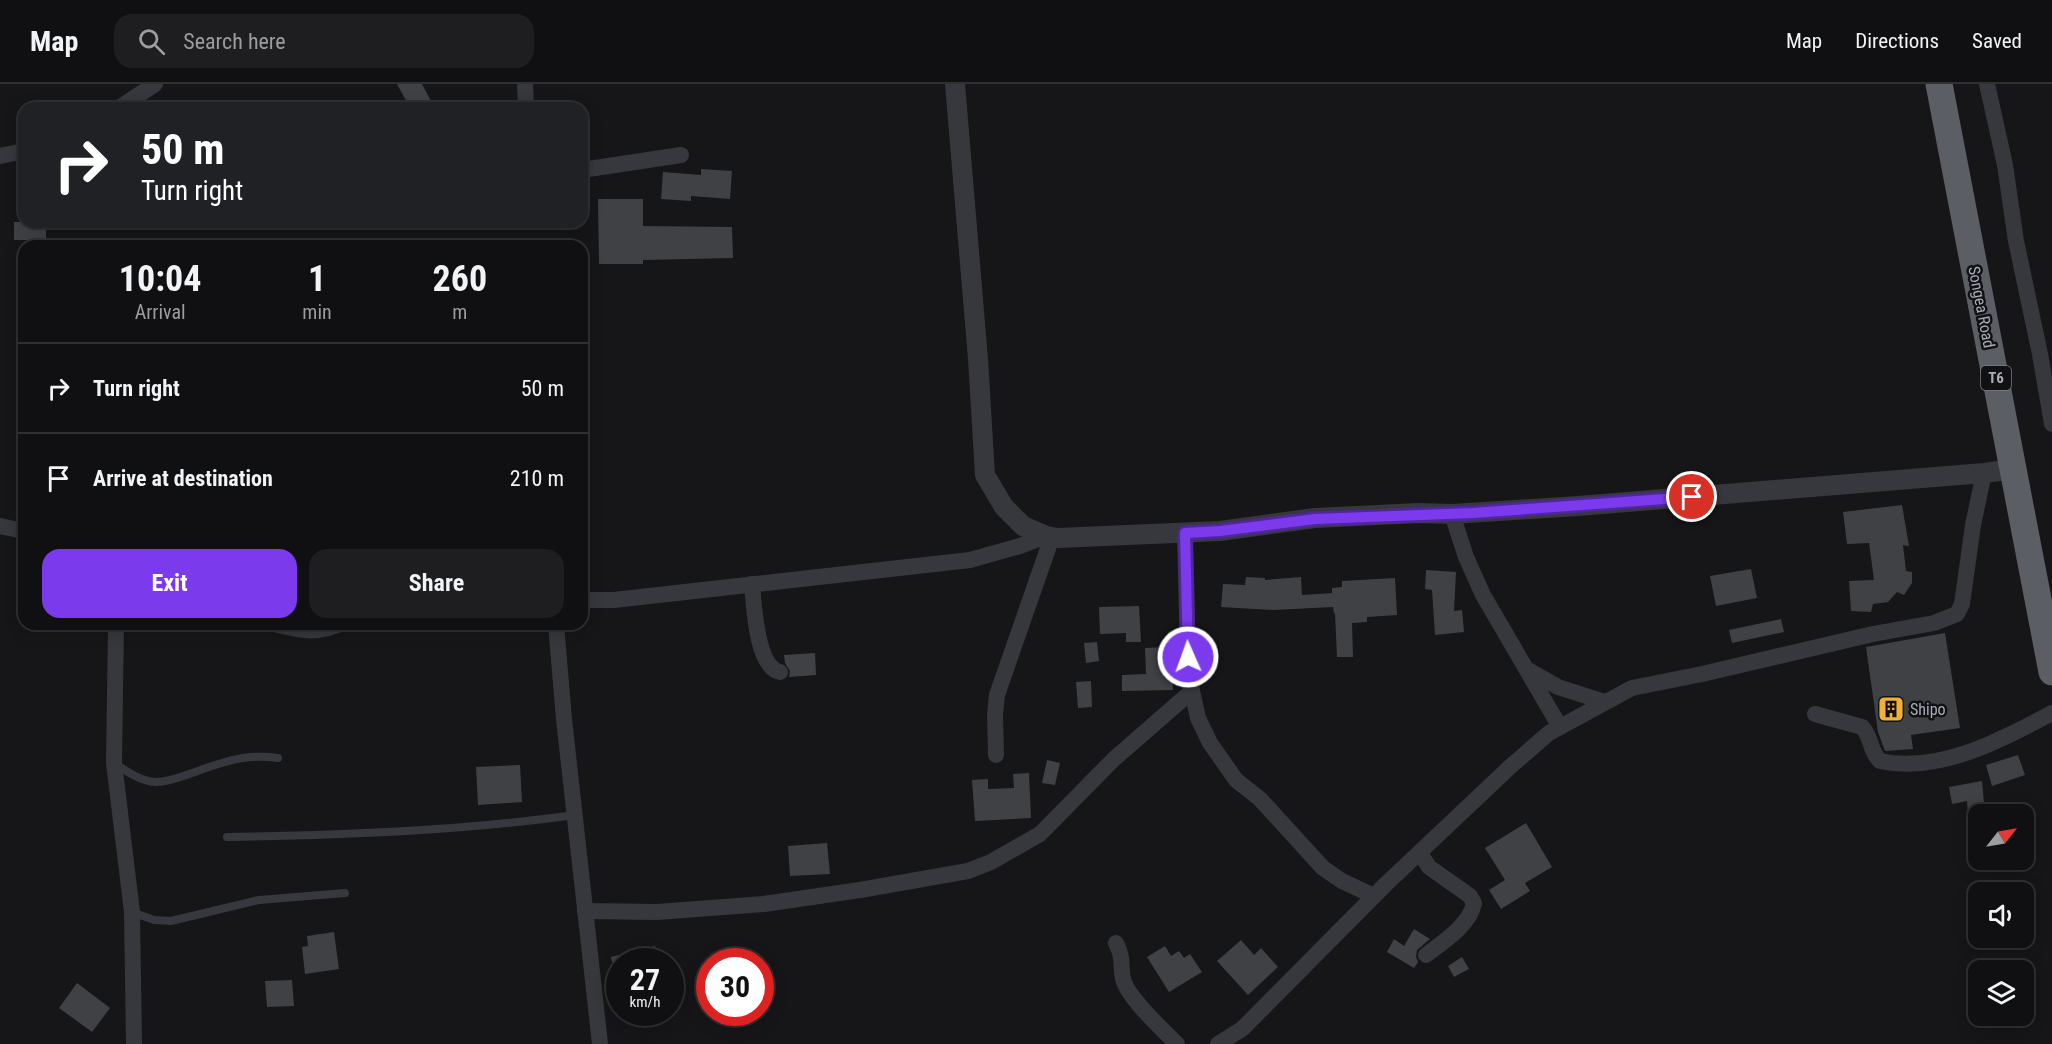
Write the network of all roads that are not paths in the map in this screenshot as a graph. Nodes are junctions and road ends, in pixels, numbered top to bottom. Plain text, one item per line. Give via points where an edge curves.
1 (155, 84) edge
2 (525, 84) edge
3 (955, 84) edge
4 (1939, 84) edge
5 (1987, 84) edge
6 (128, 102) edge
7 (525, 102) edge
8 (18, 152) edge
9 (681, 154) dead end
10 (0, 156) edge
11 (588, 169) edge
12 (2052, 424) edge
13 (2014, 469) junction
14 (1984, 473) junction
15 (1452, 514) junction
16 (0, 526) edge
17 (18, 530) edge
18 (1185, 533) junction
19 (1049, 536) junction
20 (752, 584) junction
21 (588, 600) edge
22 (116, 630) edge
23 (281, 630) edge
24 (336, 630) edge
25 (557, 630) edge
26 (1527, 669) junction
27 (780, 672) dead end
28 (2052, 672) edge
29 (1192, 691) junction
30 (1605, 702) junction
31 (2052, 713) edge
32 (1815, 714) dead end
33 (1560, 727) junction
34 (996, 755) dead end
35 (278, 758) dead end
36 (114, 763) junction
37 (575, 815) junction
38 (227, 837) dead end
39 (1419, 853) junction
40 (345, 893) dead end
41 (1374, 896) junction
42 (585, 911) junction
43 (132, 912) junction
44 (1116, 943) dead end
45 (1426, 955) dead end
46 (134, 1044) edge
47 (600, 1044) edge
48 (1177, 1044) edge
49 (1218, 1044) edge

1 - 6 street
2 - 7 street
3 - 19 street via 985,475 1004,507 1023,526
4 - 13 highway, Songea Road / T6
5 - 12 street
8 - 10 street
9 - 11 street
13 - 14 street
13 - 28 highway, Songea Road / T6
14 - 15 street
14 - 30 street via 1962,604 1957,614 1934,623 1632,688
15 - 18 street via 1315,519
15 - 26 street via 1483,595
16 - 17 street
18 - 19 street
18 - 29 street
19 - 20 street via 970,561
19 - 34 street via 997,695
20 - 21 street
20 - 27 street via 763,654 766,663
22 - 36 street
23 - 24 lane via 300,635
25 - 37 street
26 - 30 street via 1558,687
26 - 33 street
29 - 41 street via 1198,718 1210,743 1236,780 1260,799 1323,868
29 - 42 street via 1114,759 1040,834 968,871 764,904 657,912
30 - 33 street
31 - 32 street via 1948,759 1916,764 1880,761 1863,727
33 - 39 street via 1511,766
35 - 36 lane via 259,755 232,760 155,782
36 - 43 street
37 - 38 lane via 383,834
37 - 42 street
39 - 41 street
39 - 45 street via 1429,867 1474,903 1473,912 1461,926
40 - 43 lane via 259,900 171,921
41 - 49 street via 1242,1029
42 - 47 street
43 - 46 street
44 - 48 street via 1129,992

